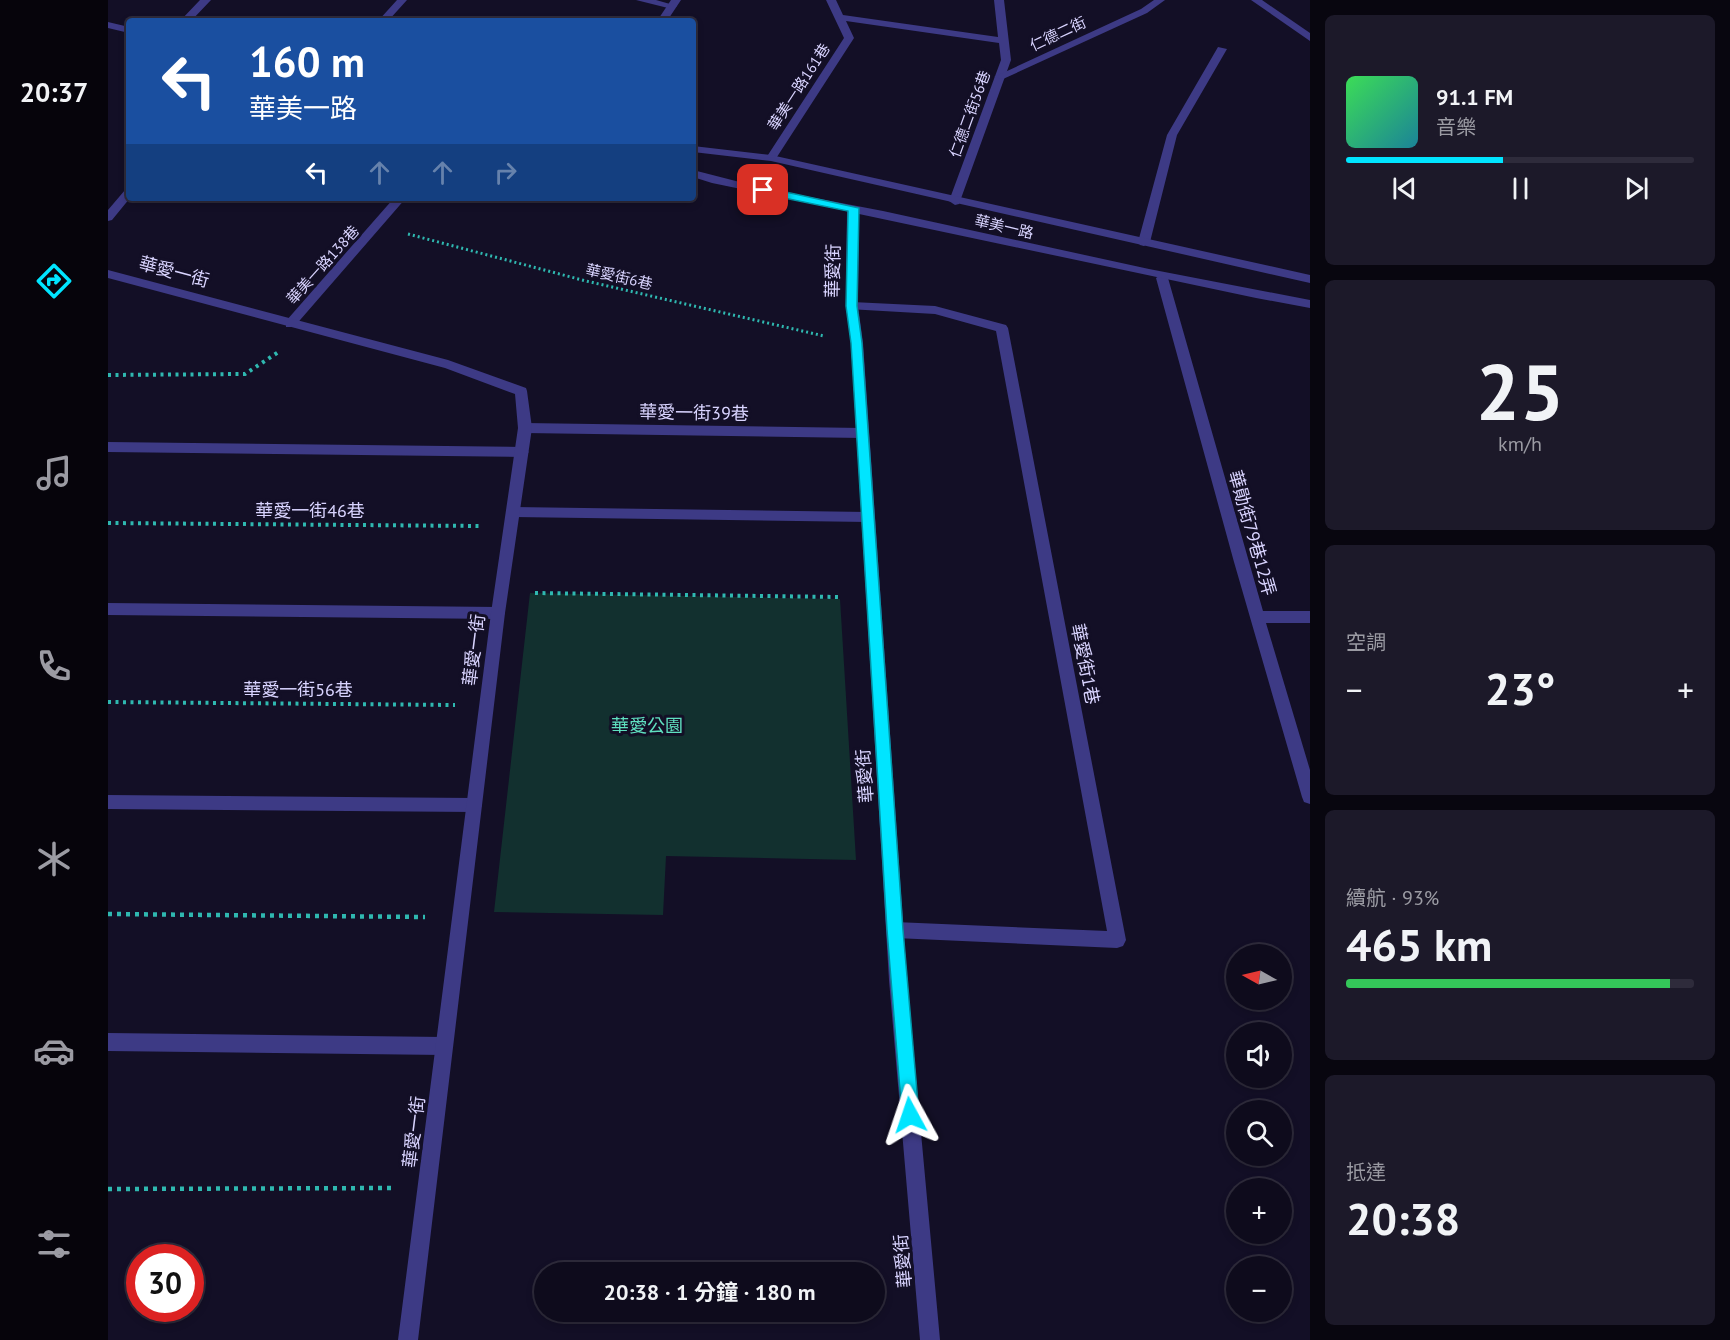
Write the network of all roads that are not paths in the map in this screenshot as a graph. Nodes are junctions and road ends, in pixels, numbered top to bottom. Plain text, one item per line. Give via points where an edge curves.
1 (206, 0) edge
2 (402, 0) edge
3 (641, 0) edge
4 (831, 0) edge
5 (999, 0) edge
6 (1160, 0) edge
7 (1256, 0) edge
8 (674, 3) edge
9 (839, 16) junction
10 (188, 18) edge
11 (386, 18) edge
12 (664, 18) edge
13 (108, 25) edge
14 (126, 29) edge
15 (1310, 38) edge
16 (1004, 41) junction
17 (1222, 49) dead end
18 (999, 77) junction
19 (696, 149) edge
20 (771, 158) junction
21 (696, 174) edge
22 (126, 196) edge
23 (398, 201) edge
24 (955, 201) junction
25 (854, 208) junction
26 (108, 217) edge
27 (1144, 242) junction
28 (108, 274) edge
29 (1162, 278) junction
30 (1310, 279) edge
31 (1310, 304) edge
32 (852, 306) junction
33 (290, 324) junction
34 (525, 428) junction
35 (862, 433) junction
36 (108, 447) edge
37 (522, 452) junction
38 (868, 517) junction
39 (513, 519) junction
40 (108, 609) edge
41 (498, 613) junction
42 (1259, 617) junction
43 (1310, 617) edge
44 (1310, 797) edge
45 (108, 802) edge
46 (474, 805) junction
47 (895, 930) junction
48 (108, 1042) edge
49 (444, 1046) junction
50 (408, 1340) edge
51 (930, 1340) edge

1 - 10 street
2 - 11 street
3 - 8 street
4 - 9 street, 華美一路161巷
5 - 16 street, 仁德二街56巷
6 - 18 street, 仁德二街 via 1144,11
7 - 15 street
8 - 12 street
9 - 16 street
9 - 20 street, 華美一路161巷 via 849,38
13 - 14 street
16 - 18 street, 仁德二街56巷 via 1006,60
17 - 27 street via 1172,135
18 - 24 street, 仁德二街56巷
19 - 20 street, 華美一路
20 - 24 street, 華美一路
21 - 25 street, 華美一路
22 - 26 street
23 - 33 street, 華美一路138巷
24 - 27 street, 華美一路
25 - 29 street, 華美一路
25 - 32 street, 華愛街
27 - 30 street, 華美一路
28 - 33 street, 華愛一街
29 - 31 street, 華美一路
29 - 42 street, 華勛街79巷12弄 via 1240,562
32 - 35 street, 華愛街
32 - 47 street, 華愛街1巷 via 935,310 1002,328 1116,940
33 - 34 street, 華愛一街 via 448,364 521,391
34 - 35 street, 華愛一街39巷
34 - 37 street, 華愛一街
35 - 38 street, 華愛街
36 - 37 street
37 - 39 street, 華愛一街
38 - 39 street
38 - 47 street, 華愛街
39 - 41 street, 華愛一街
40 - 41 street
41 - 46 street, 華愛一街
42 - 43 street
42 - 44 street, 華勛街79巷12弄
45 - 46 street
46 - 49 street, 華愛一街
47 - 51 street, 華愛街
48 - 49 street
49 - 50 street, 華愛一街

